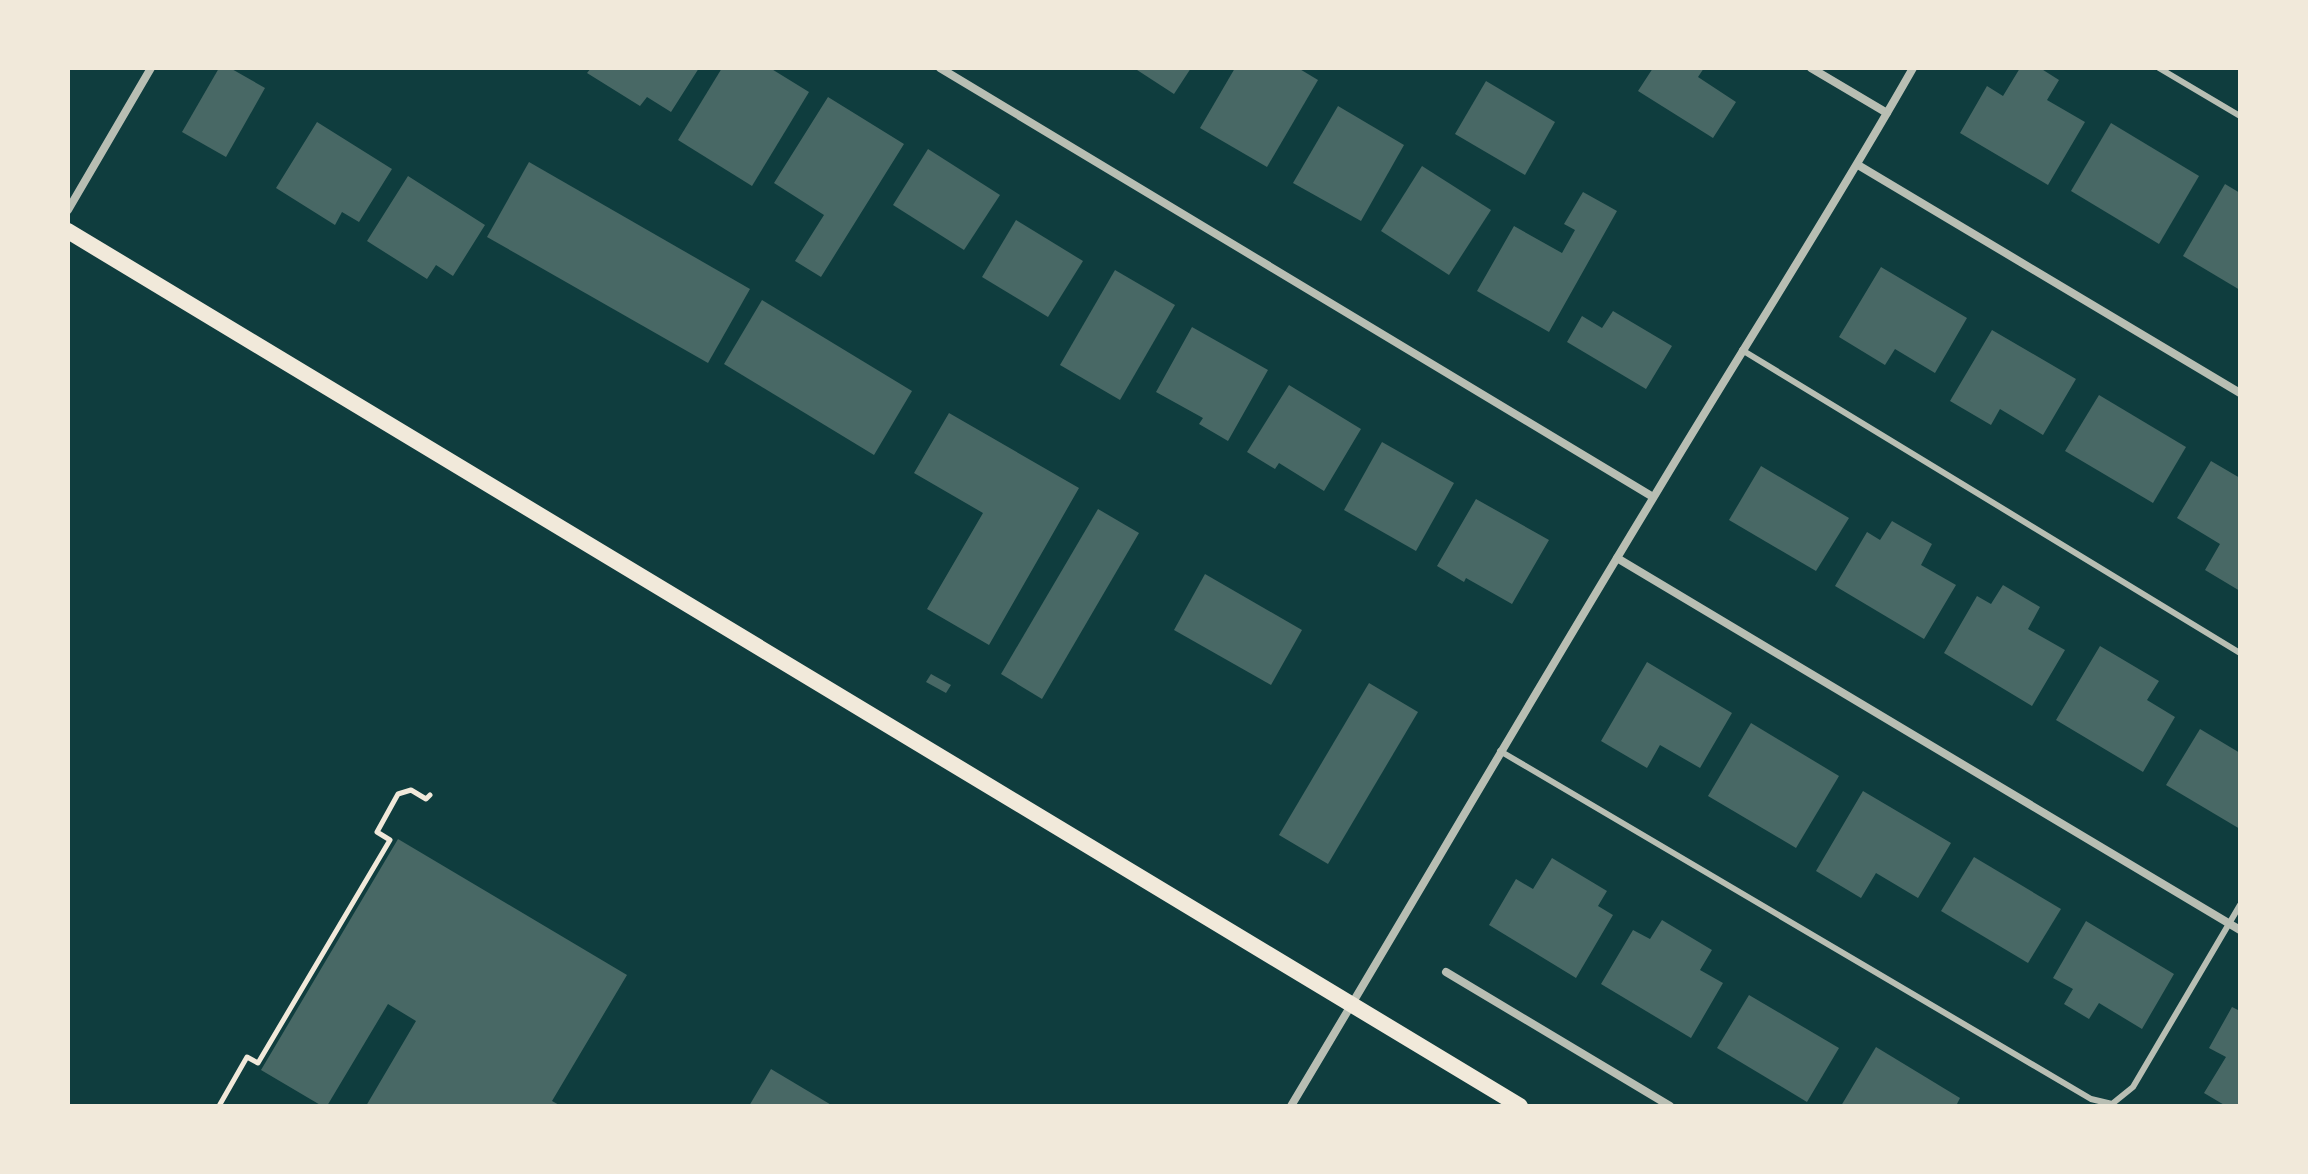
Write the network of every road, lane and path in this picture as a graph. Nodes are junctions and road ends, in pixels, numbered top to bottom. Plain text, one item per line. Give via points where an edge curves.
1 (151, 68) edge
2 (940, 68) edge
3 (1811, 68) edge
4 (1913, 68) edge
5 (2159, 68) edge
6 (1887, 113) junction
7 (2240, 116) edge
8 (1858, 165) junction
9 (68, 210) edge
10 (68, 231) edge
11 (1742, 350) junction
12 (2240, 393) edge
13 (1653, 497) junction
14 (1617, 558) junction
15 (2240, 653) edge
16 (1500, 751) junction
17 (430, 795) dead end
18 (2240, 905) edge
19 (2229, 924) junction
20 (2240, 930) edge
21 (1446, 972) dead end
22 (1352, 1004) junction
23 (219, 1106) edge
24 (1291, 1106) edge
25 (1520, 1106) edge
26 (1670, 1106) edge

1 - 9 street
2 - 13 street
3 - 6 street
4 - 6 street
5 - 7 lane
6 - 8 street
8 - 11 street
8 - 12 street
10 - 22 main road
11 - 13 street
11 - 15 lane
13 - 14 street
14 - 16 street
14 - 19 street
16 - 19 lane via 2091,1099 2112,1104 2133,1087
16 - 22 street
17 - 23 path via 426,799 411,790 398,794 377,832 390,840 258,1063 247,1057
18 - 19 lane
19 - 20 street
21 - 26 street
22 - 24 street
22 - 25 main road

